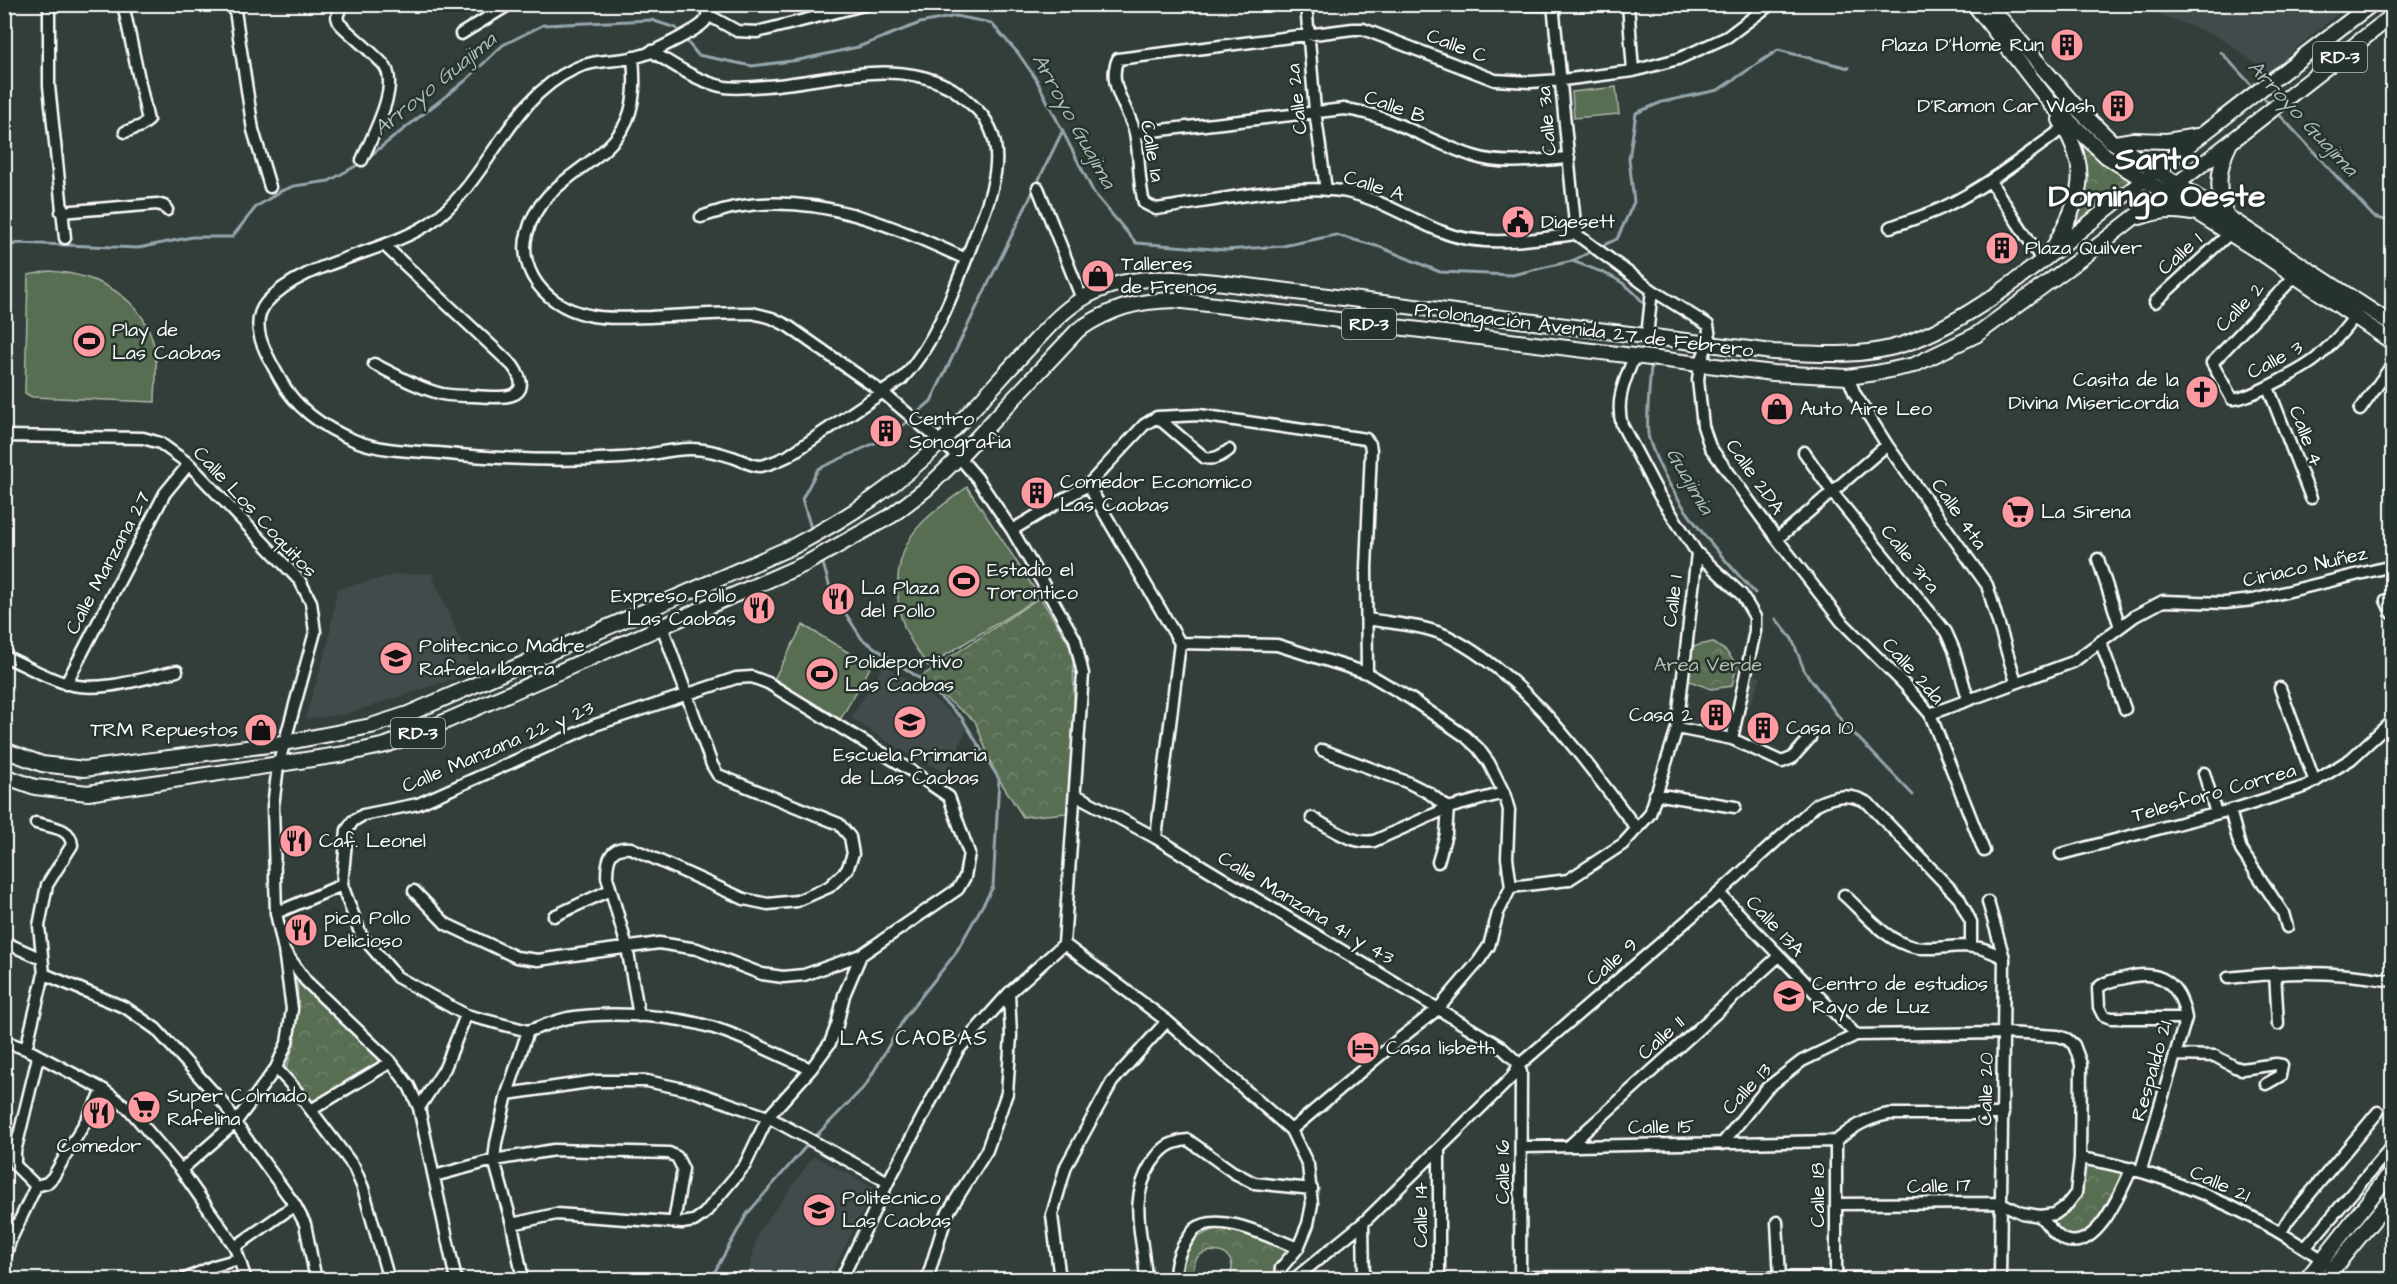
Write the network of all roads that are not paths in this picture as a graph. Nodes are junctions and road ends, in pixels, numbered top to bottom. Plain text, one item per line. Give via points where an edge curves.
1 (49, 4) edge
2 (123, 4) edge
3 (234, 4) edge
4 (342, 4) edge
5 (510, 4) edge
6 (868, 4) edge
7 (1305, 4) edge
8 (1524, 4) edge
9 (1628, 4) edge
10 (1771, 4) edge
11 (1974, 4) edge
12 (1988, 4) edge
13 (2372, 4) edge
14 (1553, 5) edge
15 (707, 10) edge
16 (2392, 16) edge
17 (461, 34) dead end
18 (1309, 34) junction
19 (651, 51) junction
20 (633, 57) junction
21 (1118, 59) joint
22 (1633, 71) junction
23 (1562, 80) junction
24 (2052, 105) junction
25 (1315, 111) junction
26 (2065, 127) junction
27 (125, 132) dead end
28 (1135, 133) junction
29 (2202, 134) junction
30 (2231, 141) junction
31 (2115, 143) junction
32 (1569, 158) junction
33 (362, 160) dead end
34 (2157, 169) junction
35 (2144, 180) junction
36 (1990, 181) junction
37 (2178, 183) junction
38 (270, 187) dead end
39 (1038, 188) dead end
40 (1326, 190) junction
41 (2165, 193) junction
42 (1156, 209) joint
43 (168, 210) dead end
44 (61, 212) junction
45 (2202, 216) junction
46 (2227, 216) junction
47 (701, 217) dead end
48 (2124, 225) junction
49 (1890, 227) dead end
50 (2230, 233) junction
51 (1576, 234) junction
52 (65, 238) dead end
53 (384, 245) junction
54 (2047, 256) junction
55 (966, 259) junction
56 (2295, 276) junction
57 (1652, 290) junction
58 (1082, 299) junction
59 (2155, 302) dead end
60 (2358, 311) junction
61 (2392, 324) edge
62 (1647, 336) junction
63 (2392, 342) edge
64 (1708, 344) junction
65 (1634, 357) junction
66 (374, 364) dead end
67 (1700, 364) junction
68 (2392, 365) edge
69 (1848, 377) junction
70 (2268, 387) junction
71 (882, 392) junction
72 (2232, 399) joint
73 (2361, 410) dead end
74 (1157, 417) junction
75 (4, 436) edge
76 (942, 441) junction
77 (1887, 445) junction
78 (1228, 450) dead end
79 (1804, 452) dead end
80 (959, 457) junction
81 (189, 464) junction
82 (1088, 485) junction
83 (1832, 492) junction
84 (2311, 498) dead end
85 (1012, 530) junction
86 (1777, 539) junction
87 (1697, 553) junction
88 (2098, 559) dead end
89 (2392, 566) edge
90 (2386, 600) dead end
91 (2392, 613) edge
92 (1368, 619) junction
93 (662, 626) junction
94 (2120, 627) junction
95 (1180, 643) junction
96 (2101, 643) junction
97 (4, 656) edge
98 (177, 671) dead end
99 (1367, 673) junction
100 (2016, 682) junction
101 (66, 684) junction
102 (2280, 688) dead end
103 (685, 695) junction
104 (1968, 699) junction
105 (2125, 709) dead end
106 (1930, 714) junction
107 (2392, 721) edge
108 (1677, 728) junction
109 (1810, 738) dead end
110 (1732, 739) junction
111 (284, 743) junction
112 (4, 750) edge
113 (1322, 750) dead end
114 (278, 766) junction
115 (2204, 773) dead end
116 (4, 776) edge
117 (2315, 783) junction
118 (1504, 793) junction
119 (1655, 794) junction
120 (1076, 795) junction
121 (1735, 807) dead end
122 (1448, 808) junction
123 (2230, 810) junction
124 (2216, 813) junction
125 (1312, 818) dead end
126 (36, 823) dead end
127 (1637, 829) junction
128 (1156, 838) junction
129 (1984, 851) dead end
130 (2061, 854) dead end
131 (1438, 862) dead end
132 (342, 885) junction
133 (1511, 887) junction
134 (610, 890) junction
135 (414, 891) dead end
136 (1719, 893) junction
137 (1844, 895) dead end
138 (1988, 902) dead end
139 (276, 914) junction
140 (554, 915) dead end
141 (2287, 927) dead end
142 (4, 942) edge
143 (1064, 944) junction
144 (1971, 946) junction
145 (627, 947) junction
146 (284, 950) junction
147 (861, 955) junction
148 (1778, 957) junction
149 (2004, 958) junction
150 (42, 959) junction
151 (2275, 973) junction
152 (44, 974) junction
153 (2228, 978) dead end
154 (2392, 981) edge
155 (1009, 993) junction
156 (1438, 1009) junction
157 (466, 1015) junction
158 (639, 1016) junction
159 (2186, 1018) junction
160 (1167, 1021) junction
161 (2278, 1024) dead end
162 (528, 1031) junction
163 (2005, 1033) junction
164 (1856, 1035) junction
165 (4, 1041) edge
166 (26, 1049) junction
167 (2176, 1055) junction
168 (38, 1056) junction
169 (391, 1062) junction
170 (1519, 1065) junction
171 (276, 1068) junction
172 (811, 1069) junction
173 (2266, 1084) dead end
174 (104, 1090) junction
175 (507, 1094) junction
176 (419, 1108) junction
177 (311, 1110) junction
178 (2378, 1112) dead end
179 (2003, 1114) junction
180 (768, 1117) junction
181 (235, 1123) junction
182 (1291, 1130) junction
183 (1836, 1141) junction
184 (1722, 1144) junction
185 (1569, 1146) junction
186 (2392, 1146) edge
187 (1522, 1147) junction
188 (1439, 1151) junction
189 (2080, 1158) junction
190 (494, 1160) junction
191 (2136, 1169) junction
192 (181, 1170) junction
193 (2392, 1171) edge
194 (434, 1176) junction
195 (888, 1182) junction
196 (36, 1186) junction
197 (1312, 1189) junction
198 (2392, 1197) edge
199 (2001, 1203) junction
200 (1837, 1204) junction
201 (295, 1205) junction
202 (2040, 1216) junction
203 (678, 1222) junction
204 (1777, 1222) dead end
205 (1363, 1223) junction
206 (512, 1224) junction
207 (2281, 1232) junction
208 (235, 1247) junction
209 (2306, 1247) junction
210 (1298, 1248) junction
211 (239, 1259) junction
212 (2322, 1259) junction
213 (4, 1261) edge
214 (2335, 1268) junction
215 (1520, 1279) edge
216 (1780, 1279) edge
217 (1836, 1279) edge
218 (2000, 1279) edge
219 (183, 1280) edge
220 (246, 1280) edge
221 (316, 1280) edge
222 (389, 1280) edge
223 (456, 1280) edge
224 (523, 1280) edge
225 (841, 1280) edge
226 (927, 1280) edge
227 (1063, 1280) edge
228 (1146, 1280) edge
229 (1175, 1280) edge
230 (1280, 1280) edge
231 (1293, 1280) edge
232 (1364, 1280) edge
233 (1439, 1280) edge
234 (2306, 1280) edge
235 (2324, 1280) edge

1 - 44 street via 49,86
2 - 27 street via 148,121
3 - 38 street via 253,130
4 - 33 street via 336,17 339,23 385,66 390,84
5 - 17 street
6 - 15 street via 757,32 737,32
7 - 18 street, Calle 2a
8 - 14 street
9 - 22 street
10 - 22 street, Calle C via 1727,37 1678,59
11 - 24 main road
12 - 31 main road via 2095,128
13 - 29 main road, Prolongación Avenida 27 de Febrero / RD-3
14 - 23 street, Calle 3a
15 - 19 street via 704,23
16 - 30 main road, Prolongación Avenida 27 de Febrero / RD-3
18 - 21 street, Calle C
18 - 23 street, Calle C via 1363,29 1495,80
18 - 25 street, Calle 2a
19 - 20 street
19 - 55 street via 692,76 726,87 797,84 893,71 917,74 950,88 980,111 991,129 997,161 993,193
20 - 53 street via 577,67 540,90 446,210 428,224
20 - 71 street via 634,99 621,131 545,197 531,218 525,243 528,268 542,292 562,306 586,315 612,318 752,313 772,318
21 - 28 street, Calle 1a via 1114,80
22 - 23 street, Calle C
23 - 32 street, Calle 3a
24 - 26 main road
24 - 35 main road via 2106,156
25 - 28 street, Calle B
25 - 32 street, Calle B via 1365,111 1475,157 1505,162
25 - 40 street, Calle 2a
26 - 36 street
26 - 54 main road via 2075,148 2080,182 2073,212
28 - 42 street, Calle 1a via 1144,203
29 - 31 main road via 2167,141
29 - 34 main road, Prolongación Avenida 27 de Febrero / RD-3
30 - 37 main road, Prolongación Avenida 27 de Febrero / RD-3
30 - 46 main road via 2219,178 2221,204
31 - 34 main road
32 - 51 street, Calle 3a
34 - 35 main road, Prolongación Avenida 27 de Febrero / RD-3
34 - 37 main road
35 - 41 main road
35 - 54 main road, Prolongación Avenida 27 de Febrero / RD-3
36 - 49 street via 1941,208
36 - 54 street
37 - 41 main road, Prolongación Avenida 27 de Febrero / RD-3
37 - 46 main road
39 - 58 street
40 - 42 street, Calle A via 1282,191
40 - 51 street, Calle A via 1348,192 1462,238 1484,241
41 - 45 main road
41 - 48 main road, Prolongación Avenida 27 de Febrero / RD-3
43 - 44 street via 157,204
44 - 52 street
45 - 48 main road via 2170,210 2154,212
45 - 50 main road
46 - 60 main road
47 - 55 street via 753,205 818,205 884,224
48 - 69 main road, Prolongación Avenida 27 de Febrero / RD-3 via 1976,335 1914,365
50 - 56 main road
50 - 59 street, Calle 1
51 - 57 street
53 - 66 street via 513,366 521,384 512,397 443,394 419,387
53 - 71 street via 283,288 265,305 258,320 259,335 288,394 310,417 356,441 389,450 500,459 624,458 695,448 758,466 788,456
54 - 64 main road, Prolongación Avenida 27 de Febrero / RD-3 via 1963,318 1903,345 1826,355
55 - 71 street via 942,318 916,362 902,379
56 - 60 main road
56 - 72 street, Calle 2 via 2212,363
57 - 62 street
57 - 64 street via 1708,326
58 - 62 main road, Prolongación Avenida 27 de Febrero / RD-3 via 1127,282 1175,278
58 - 76 main road, Prolongación Avenida 27 de Febrero / RD-3 via 1051,324
60 - 61 main road
60 - 63 main road
60 - 70 street, Calle 3 via 2318,358
62 - 64 main road, Prolongación Avenida 27 de Febrero / RD-3
64 - 67 street
65 - 67 main road, Prolongación Avenida 27 de Febrero / RD-3
65 - 80 main road, Prolongación Avenida 27 de Febrero / RD-3 via 1175,300 1147,301 1119,307 1078,330
65 - 87 street, Calle 1 via 1619,400 1622,425 1659,495
67 - 69 main road, Prolongación Avenida 27 de Febrero / RD-3
67 - 86 street, Calle 2DA via 1703,426 1710,447
68 - 73 street
69 - 77 street, Calle 4ta
70 - 72 street, Calle 3
70 - 84 street, Calle 4
71 - 76 street
74 - 78 street via 1205,458
74 - 82 street via 1144,425
74 - 92 street via 1199,415 1366,439 1371,450
75 - 81 street, Calle Los Coquitos via 143,438 160,442
76 - 80 street
76 - 111 main road, Prolongación Avenida 27 de Febrero / RD-3 via 906,476 836,524 794,546 408,714 340,734
77 - 83 street
77 - 100 street, Calle 4ta via 1987,585
79 - 83 street, Calle 3ra
80 - 85 street
80 - 93 main road, Prolongación Avenida 27 de Febrero / RD-3 via 891,516 844,543
81 - 101 street, Calle Manzana 27 via 165,494
81 - 111 street, Calle Los Coquitos via 300,581 311,602 315,632
82 - 85 street
82 - 95 street
83 - 86 street
83 - 104 street, Calle 3ra via 1946,632
85 - 120 street via 1075,639 1080,655 1083,674
86 - 106 street, Calle 2da via 1841,621
87 - 108 street, Calle 1
87 - 110 street via 1742,595 1755,617
88 - 94 street
89 - 94 street, Ciriaco Nuñez via 2253,600 2163,602
90 - 91 street
92 - 99 street
92 - 127 street via 1452,638 1502,673 1535,702 1588,763
93 - 103 street
93 - 114 main road, Prolongación Avenida 27 de Febrero / RD-3 via 386,745
94 - 96 street, Ciriaco Nuñez
95 - 99 street via 1277,645
95 - 128 street
96 - 100 street, Ciriaco Nuñez via 2073,662
96 - 105 street
97 - 101 street
98 - 101 street via 94,687
99 - 118 street via 1465,736 1489,763
100 - 104 street, Ciriaco Nuñez
102 - 117 street
103 - 132 street, Calle Manzana 22 y 23 via 595,725 418,804 363,815 347,830
103 - 134 street via 718,775 839,824 850,837 853,854 847,870 830,887 797,901 768,904 744,899 621,847 612,853 607,866
103 - 147 street, Calle Manzana 22 y 23 via 736,678 752,677 768,683 949,796 969,853 965,877 958,889
104 - 106 street, Ciriaco Nuñez
106 - 129 street, Calle 2da
107 - 117 street, Telesforo Correa via 2351,759
108 - 110 street
108 - 119 street, Calle 1
109 - 110 street via 1792,759 1782,762
111 - 112 main road, Prolongación Avenida 27 de Febrero / RD-3 via 84,769 42,764
111 - 114 street, Calle Los Coquitos
113 - 122 street via 1407,782 1430,793
114 - 116 main road, Prolongación Avenida 27 de Febrero / RD-3 via 88,793 34,787
114 - 139 street, Calle Los Coquitos via 273,806
115 - 124 street
117 - 123 street, Telesforo Correa
118 - 122 street
118 - 133 street via 1509,810 1507,858
119 - 121 street
119 - 127 street, Calle 1 via 1650,814
120 - 128 street, Calle Manzana 41 y 43
120 - 143 street
122 - 125 street via 1365,843
122 - 131 street
123 - 124 street, Telesforo Correa
123 - 141 street via 2241,850 2283,914
124 - 130 street, Telesforo Correa
126 - 150 street via 65,831 72,845 48,885 39,926
127 - 133 street, Calle 1 via 1623,844 1568,880
128 - 156 street, Calle Manzana 41 y 43
132 - 139 street
132 - 157 street via 361,935 397,977
133 - 156 street via 1484,954
134 - 140 street
134 - 145 street
135 - 145 street, Calle Manzana 22 y 23 via 446,924 516,957 538,960
136 - 144 street, Calle 9 via 1817,804 1828,798 1855,796 1868,802 1962,903 1971,922
136 - 148 street, Calle 13A
136 - 170 street, Calle 9
137 - 144 street via 1903,944 1915,948
138 - 149 street, Calle 20
139 - 146 street, Calle Los Coquitos
142 - 150 street
143 - 155 street
143 - 160 street
144 - 149 street
145 - 147 street, Calle Manzana 22 y 23 via 659,943 697,950 762,974 783,976 804,975
145 - 158 street
146 - 169 street via 306,981
146 - 171 street, Calle Los Coquitos via 292,1009 287,1043
147 - 172 street via 830,1043
148 - 164 street, Calle 13A
148 - 185 street, Calle 11
149 - 163 street, Calle 20
150 - 152 street
151 - 153 street
151 - 154 street via 2353,974
151 - 161 street
152 - 166 street
152 - 181 street via 126,1008 156,1029 226,1106
155 - 195 street via 958,1050
155 - 226 street via 1007,1093 987,1150 947,1215
156 - 170 street, Calle Manzana 41 y 43 via 1501,1047
156 - 182 street
157 - 162 street
157 - 176 street via 445,1068
158 - 162 street via 566,1018
158 - 172 street via 716,1028
159 - 159 street, Respaldo 21 via 2184,1004 2159,976 2138,974 2098,988 2099,1007 2103,1015 2111,1018
159 - 167 street, Respaldo 21
160 - 182 street
160 - 227 street via 1112,1082 1066,1166 1052,1215
162 - 175 street
163 - 164 street, Calle 13
163 - 179 street, Calle 20
163 - 189 street, Calle 13 via 2058,1036 2074,1045 2081,1064
164 - 184 street, Calle 13 via 1802,1061 1767,1088
165 - 166 street
166 - 168 street
167 - 173 street via 2215,1056 2242,1069 2282,1065 2280,1076
167 - 191 street, Respaldo 21
168 - 174 street
168 - 196 street via 15,1152 15,1165
169 - 176 street
169 - 177 street
170 - 187 street, Calle 16
170 - 188 street, Calle 9 via 1512,1077
171 - 177 street
171 - 181 street, Calle Los Coquitos
172 - 180 street
174 - 192 street via 129,1109
174 - 196 street via 53,1177
175 - 180 street via 596,1081 646,1081 693,1091
175 - 190 street
176 - 194 street
177 - 222 street via 354,1167
178 - 207 street
179 - 183 street, Calle 18 via 1889,1114 1857,1124
179 - 199 street, Calle 20
180 - 195 street
180 - 203 street via 745,1165 704,1214 694,1221
181 - 192 street, Calle Los Coquitos
181 - 201 street
182 - 197 street via 1308,1165
183 - 184 street, Calle 15
183 - 200 street, Calle 18
184 - 185 street, Calle 15
185 - 187 street, Calle 15
186 - 209 street
187 - 215 street, Calle 16
188 - 205 street, Calle 9
188 - 233 street, Calle 14
189 - 191 street, Calle 21
189 - 202 street via 2076,1193 2055,1214
190 - 194 street
190 - 203 street via 554,1150 669,1153 677,1157 683,1169
190 - 206 street
191 - 202 street, Calle 17 via 2097,1231 2084,1240 2067,1241
191 - 207 street, Calle 21
192 - 208 street
193 - 212 main road
194 - 223 street
195 - 225 street
196 - 213 street
197 - 210 street via 1308,1224
197 - 228 street via 1254,1183 1188,1140 1173,1142 1156,1156 1138,1197
198 - 214 main road
199 - 200 street, Calle 17
199 - 202 street, Calle 17
199 - 218 street, Calle 20
200 - 217 street, Calle 18
201 - 208 street
201 - 221 street via 305,1224
203 - 206 street via 556,1214
204 - 216 street
205 - 231 street, Calle 9
205 - 232 street
206 - 224 street
207 - 209 street, Calle 21
208 - 211 street
209 - 212 street, Calle 21
210 - 229 street via 1234,1224 1196,1228 1181,1248
210 - 230 street via 1281,1268
211 - 219 street
211 - 220 street
212 - 214 street, Calle 21
212 - 234 main road
214 - 235 main road
215 - 216 street
216 - 217 street
217 - 218 street

